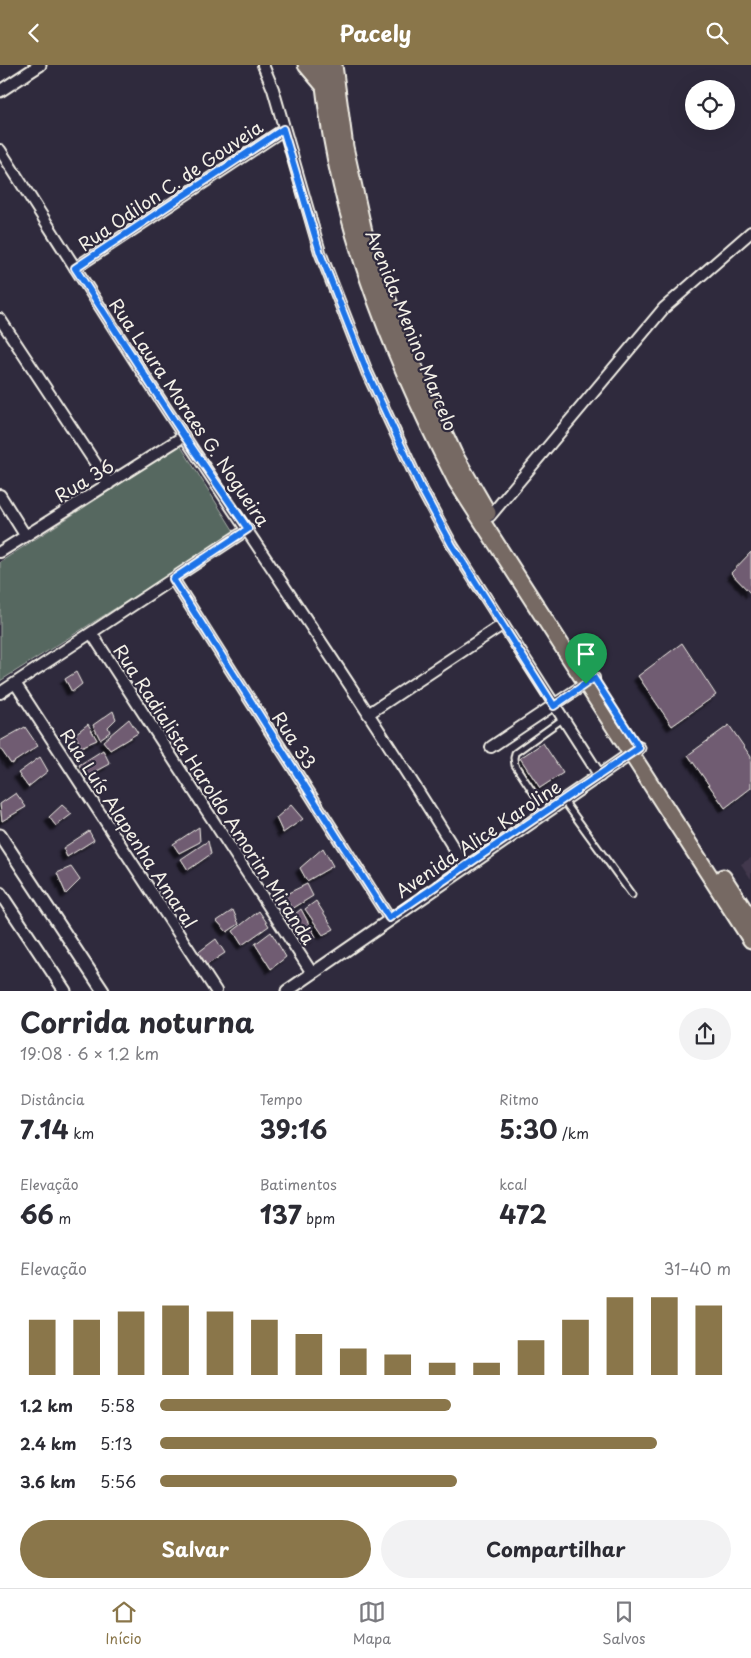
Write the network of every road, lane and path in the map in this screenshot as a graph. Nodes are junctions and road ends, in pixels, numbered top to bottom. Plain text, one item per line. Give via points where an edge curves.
1 (40, 65) edge
2 (263, 65) edge
3 (306, 65) edge
4 (322, 65) edge
5 (334, 65) edge
6 (324, 85) junction
7 (0, 91) edge
8 (283, 129) junction
9 (0, 150) edge
10 (751, 232) edge
11 (75, 268) junction
12 (0, 319) edge
13 (184, 436) junction
14 (109, 484) junction
15 (0, 495) edge
16 (490, 516) junction
17 (248, 529) junction
18 (25, 535) junction
19 (0, 552) edge
20 (173, 579) junction
21 (502, 625) junction
22 (92, 634) junction
23 (590, 681) junction
24 (15, 683) junction
25 (0, 693) edge
26 (554, 706) junction
27 (368, 714) junction
28 (564, 718) junction
29 (491, 747) dead end
30 (635, 751) junction
31 (600, 776) junction
32 (564, 801) junction
33 (546, 813) junction
34 (0, 835) edge
35 (466, 868) junction
36 (0, 893) edge
37 (632, 895) dead end
38 (389, 918) junction
39 (751, 920) edge
40 (751, 940) edge
41 (312, 973) junction
42 (65, 991) edge
43 (103, 991) edge
44 (216, 991) edge
45 (287, 991) edge

1 - 7 street
2 - 8 street
3 - 6 main road
4 - 6 main road, Avenida Menino Marcelo
5 - 16 main road, Avenida Menino Marcelo via 346,147 367,245 412,360 454,454
6 - 23 main road, Avenida Menino Marcelo via 333,151 363,267 423,417 456,481
8 - 11 street, Rua Odilon C. de Gouveia
8 - 21 street via 320,253 367,372 421,488
9 - 11 street, Rua Laura Moraes G. Nogueira
10 - 16 street via 664,309
11 - 13 street, Rua Laura Moraes G. Nogueira
12 - 14 street
13 - 14 street, Rua 36
13 - 17 street, Rua Laura Moraes G. Nogueira
14 - 18 street, Rua 36
15 - 18 street
16 - 23 main road, Avenida Menino Marcelo
17 - 20 street
17 - 27 street, Rua Laura Moraes G. Nogueira
18 - 19 street, Rua 36
20 - 22 street
20 - 38 street, Rua 33
21 - 26 street
21 - 27 street
22 - 24 street
22 - 41 street, Rua Radialista Haroldo Amorim Miranda
23 - 26 street
23 - 30 main road, Avenida Menino Marcelo
24 - 25 street
24 - 44 street, Rua Luís Alapenha Amaral
26 - 28 street
26 - 29 street
27 - 35 street, Rua Laura Moraes G. Nogueira
28 - 31 street
28 - 33 lane via 516,753 514,758
30 - 31 street, Avenida Alice Karoline
30 - 39 main road, Avenida Menino Marcelo
30 - 40 main road, Avenida Menino Marcelo
31 - 32 street, Avenida Alice Karoline
32 - 33 street, Avenida Alice Karoline
32 - 37 lane
33 - 35 street, Avenida Alice Karoline
34 - 43 street
35 - 38 street, Avenida Alice Karoline
36 - 42 street
38 - 41 street, Avenida Alice Karoline
41 - 45 street, Avenida Alice Karoline

